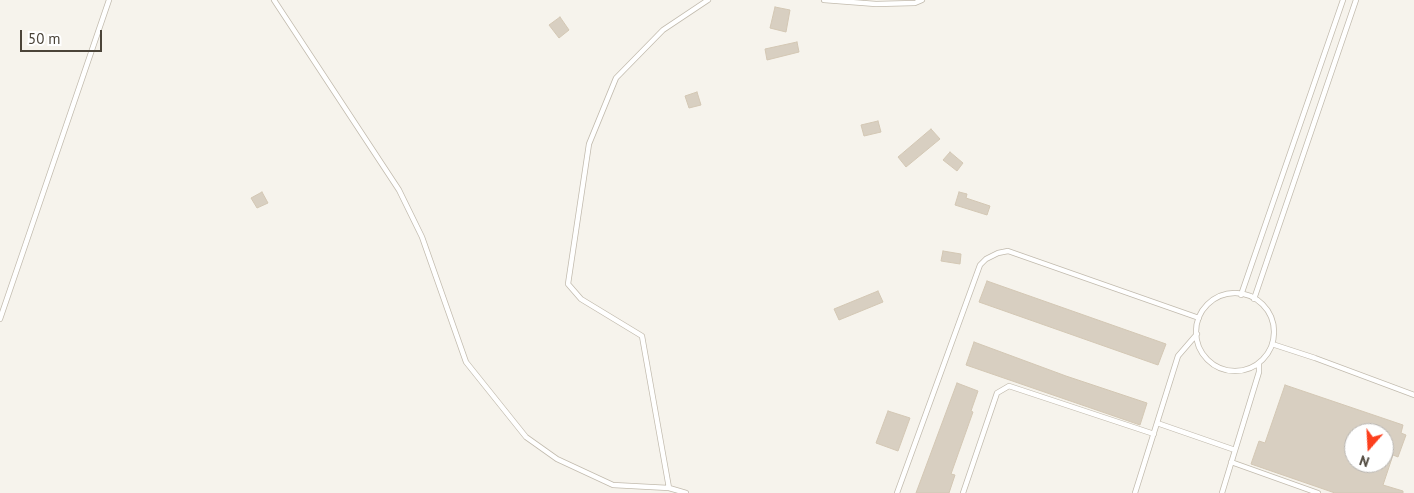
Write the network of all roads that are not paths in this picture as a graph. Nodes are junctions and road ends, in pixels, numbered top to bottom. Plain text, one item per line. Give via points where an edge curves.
1 (109, 0) edge
2 (274, 0) edge
3 (708, 0) edge
4 (824, 0) edge
5 (922, 0) edge
6 (1343, 0) edge
7 (1356, 0) edge
8 (1241, 295) junction
9 (1254, 299) junction
10 (1199, 318) junction
11 (0, 319) edge
12 (1197, 334) junction
13 (1272, 344) junction
14 (1259, 364) junction
15 (1414, 395) edge
16 (1157, 423) junction
17 (1154, 434) junction
18 (1235, 450) junction
19 (1231, 462) junction
20 (669, 488) junction
21 (686, 493) edge
22 (897, 493) edge
23 (963, 493) edge
24 (1135, 493) edge
25 (1222, 493) edge
26 (1318, 493) edge

1 - 11 lane
2 - 20 lane via 399,190 422,237 466,362 526,437 557,459 613,484
3 - 20 lane via 663,30 616,78 589,144 568,284 581,299 642,336
4 - 5 lane via 876,4
6 - 8 lane
7 - 9 lane
8 - 9 lane
8 - 10 lane via 1219,297 1208,304
9 - 13 lane via 1266,309 1272,320
10 - 12 lane
10 - 22 lane via 1008,251 986,259 980,265
12 - 14 lane via 1202,354 1223,369 1236,371
12 - 16 lane via 1178,356
13 - 14 lane
13 - 15 lane
14 - 18 lane
16 - 17 lane
16 - 18 lane
17 - 23 lane via 1009,386 997,393
17 - 24 lane
18 - 19 lane
19 - 25 lane
19 - 26 lane
20 - 21 lane

